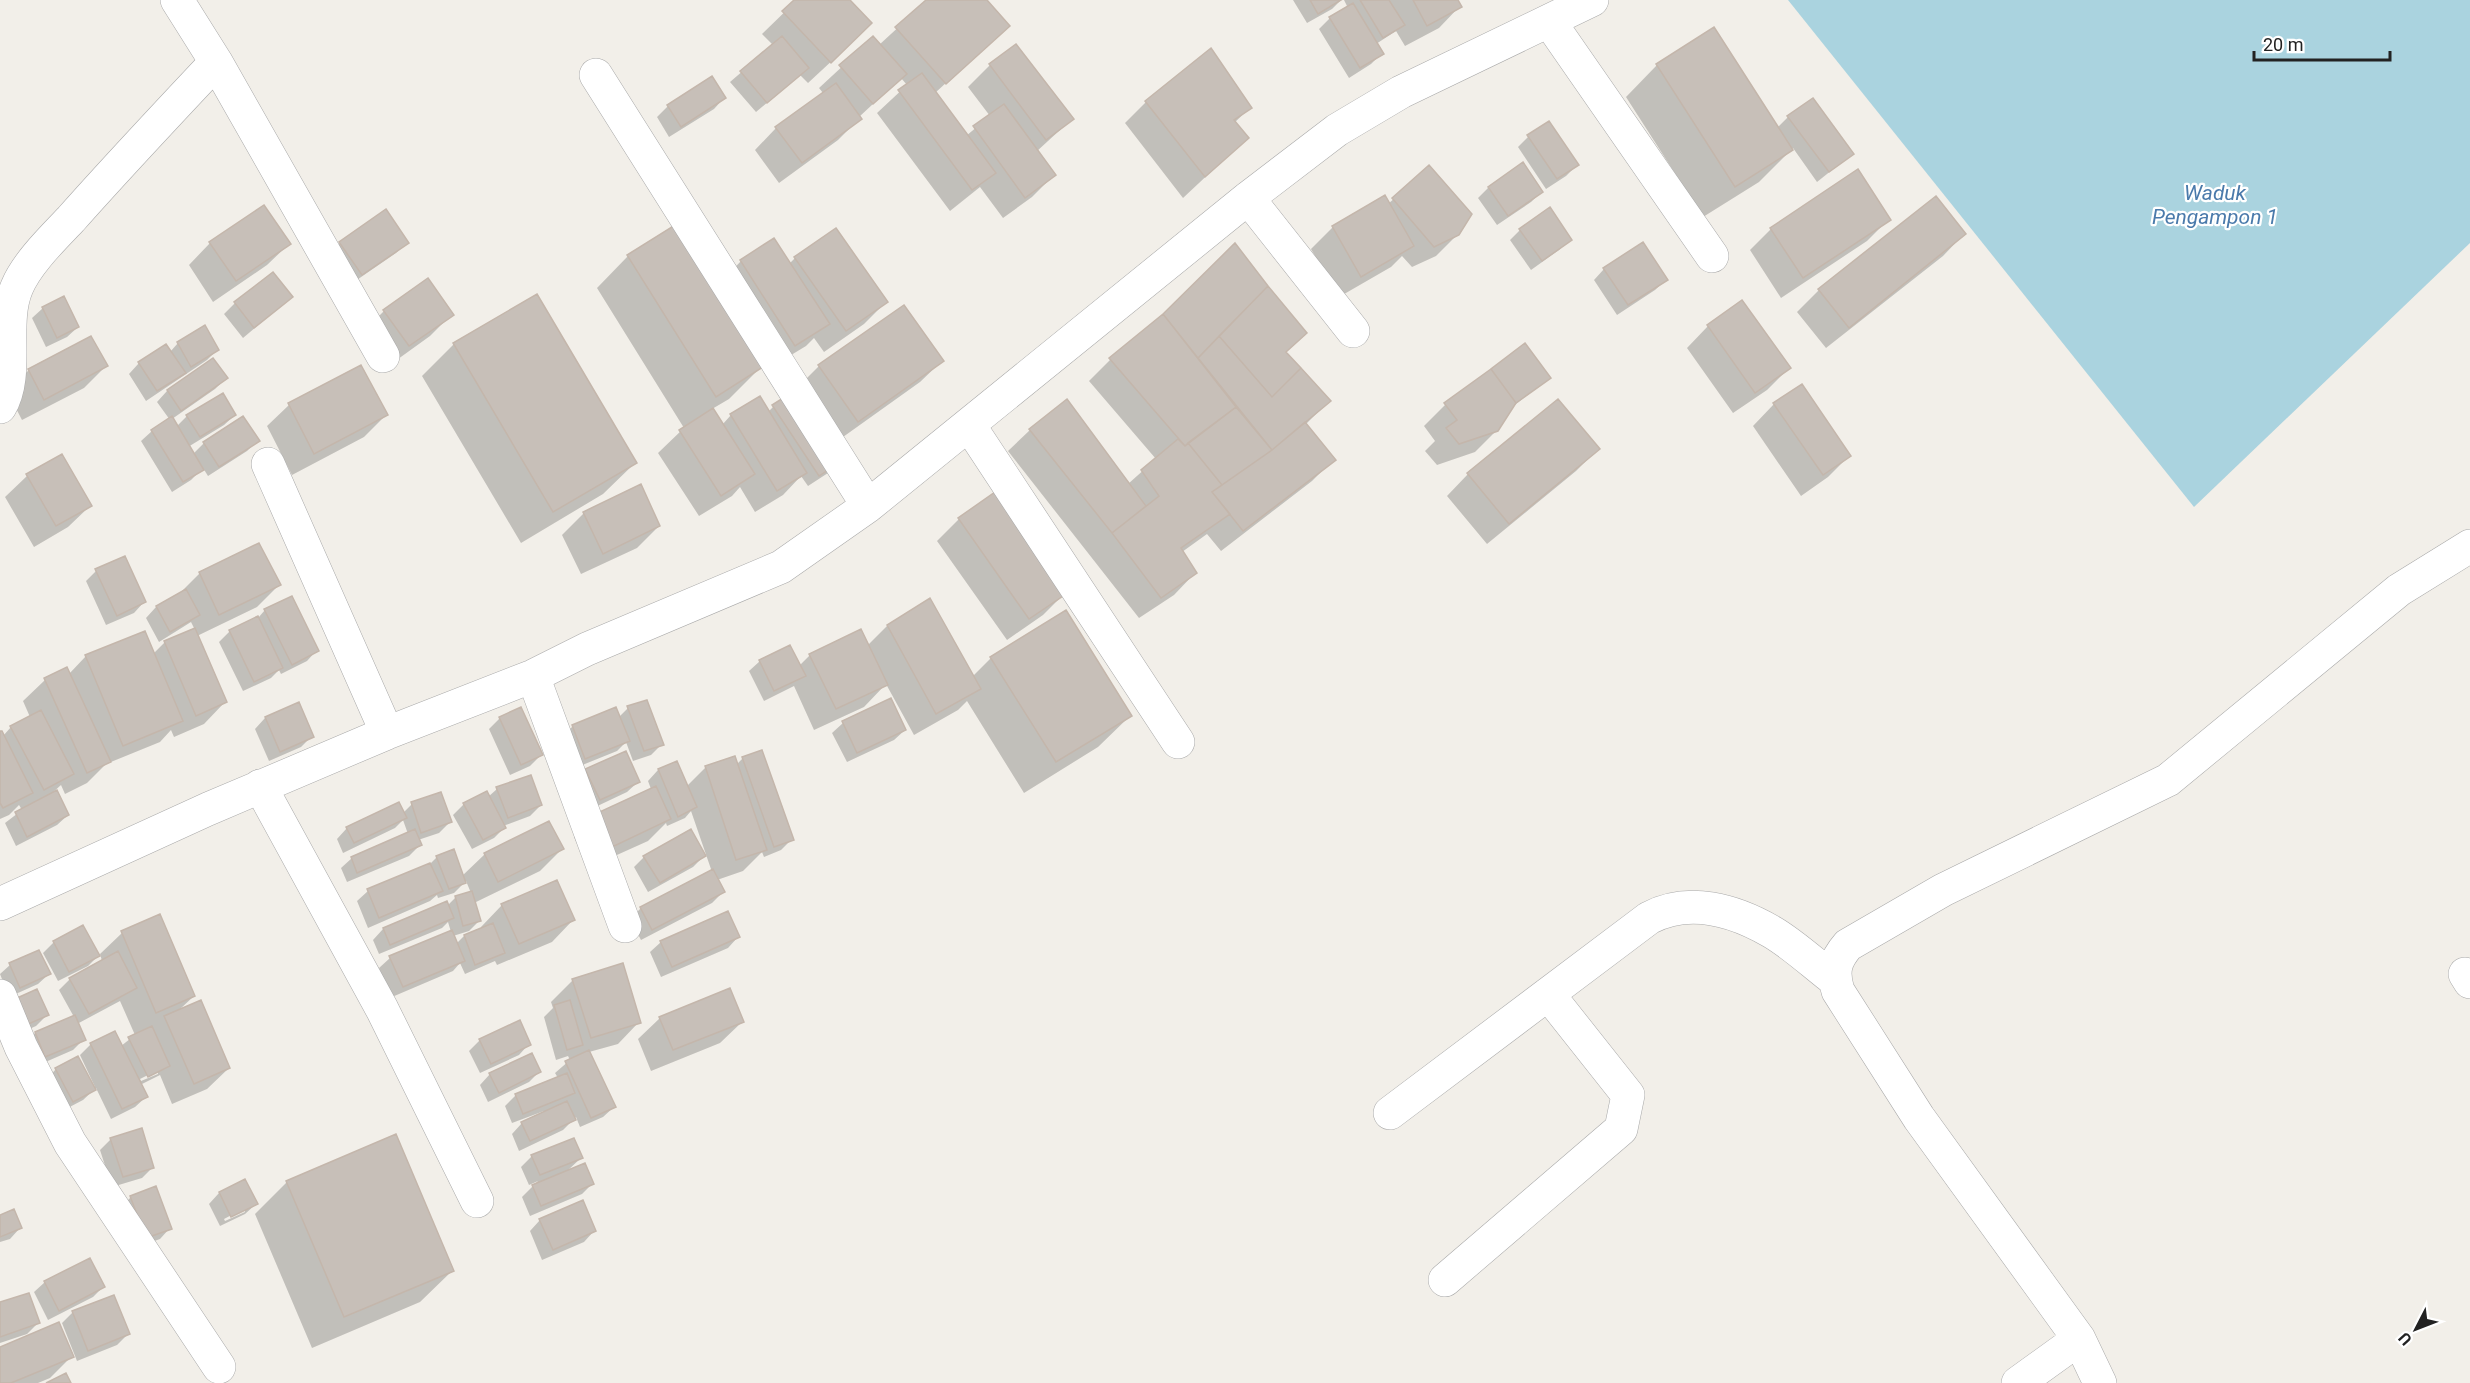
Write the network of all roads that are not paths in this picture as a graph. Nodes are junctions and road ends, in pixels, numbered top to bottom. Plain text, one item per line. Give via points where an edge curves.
1 (177, 0) edge
2 (1592, 0) edge
3 (1549, 21) junction
4 (216, 62) junction
5 (596, 75) dead end
6 (1248, 198) junction
7 (1712, 256) dead end
8 (1353, 331) dead end
9 (383, 356) dead end
10 (0, 407) edge
11 (969, 425) junction
12 (268, 464) dead end
13 (868, 506) junction
14 (2470, 546) edge
15 (533, 676) junction
16 (387, 733) junction
17 (1178, 742) dead end
18 (260, 786) junction
19 (0, 904) edge
20 (625, 926) dead end
21 (1835, 980) junction
22 (1548, 994) junction
23 (0, 996) edge
24 (11, 1052) edge
25 (1390, 1113) dead end
26 (477, 1201) dead end
27 (1445, 1280) dead end
28 (2079, 1339) junction
29 (219, 1367) dead end
30 (2018, 1383) edge
31 (2100, 1383) edge

1 - 4 street
2 - 3 street
3 - 6 street via 1401,92 1337,130
3 - 7 street
4 - 9 street
4 - 10 street via 54,237 17,285 10,308 9,364
5 - 13 street
6 - 8 street
6 - 11 street
11 - 13 street
11 - 17 street
12 - 16 street
13 - 15 street via 781,567
14 - 21 street via 2398,591 2168,780 1943,890 1848,945 1838,957
15 - 16 street
15 - 20 street
16 - 18 street
18 - 19 street
18 - 26 street via 382,1009
21 - 22 street via 1772,932 1721,910 1680,907 1649,918
21 - 28 street via 1838,991 1919,1118
22 - 25 street
22 - 27 street via 1628,1095 1622,1129
23 - 24 street
24 - 29 street
28 - 30 street
28 - 31 street

